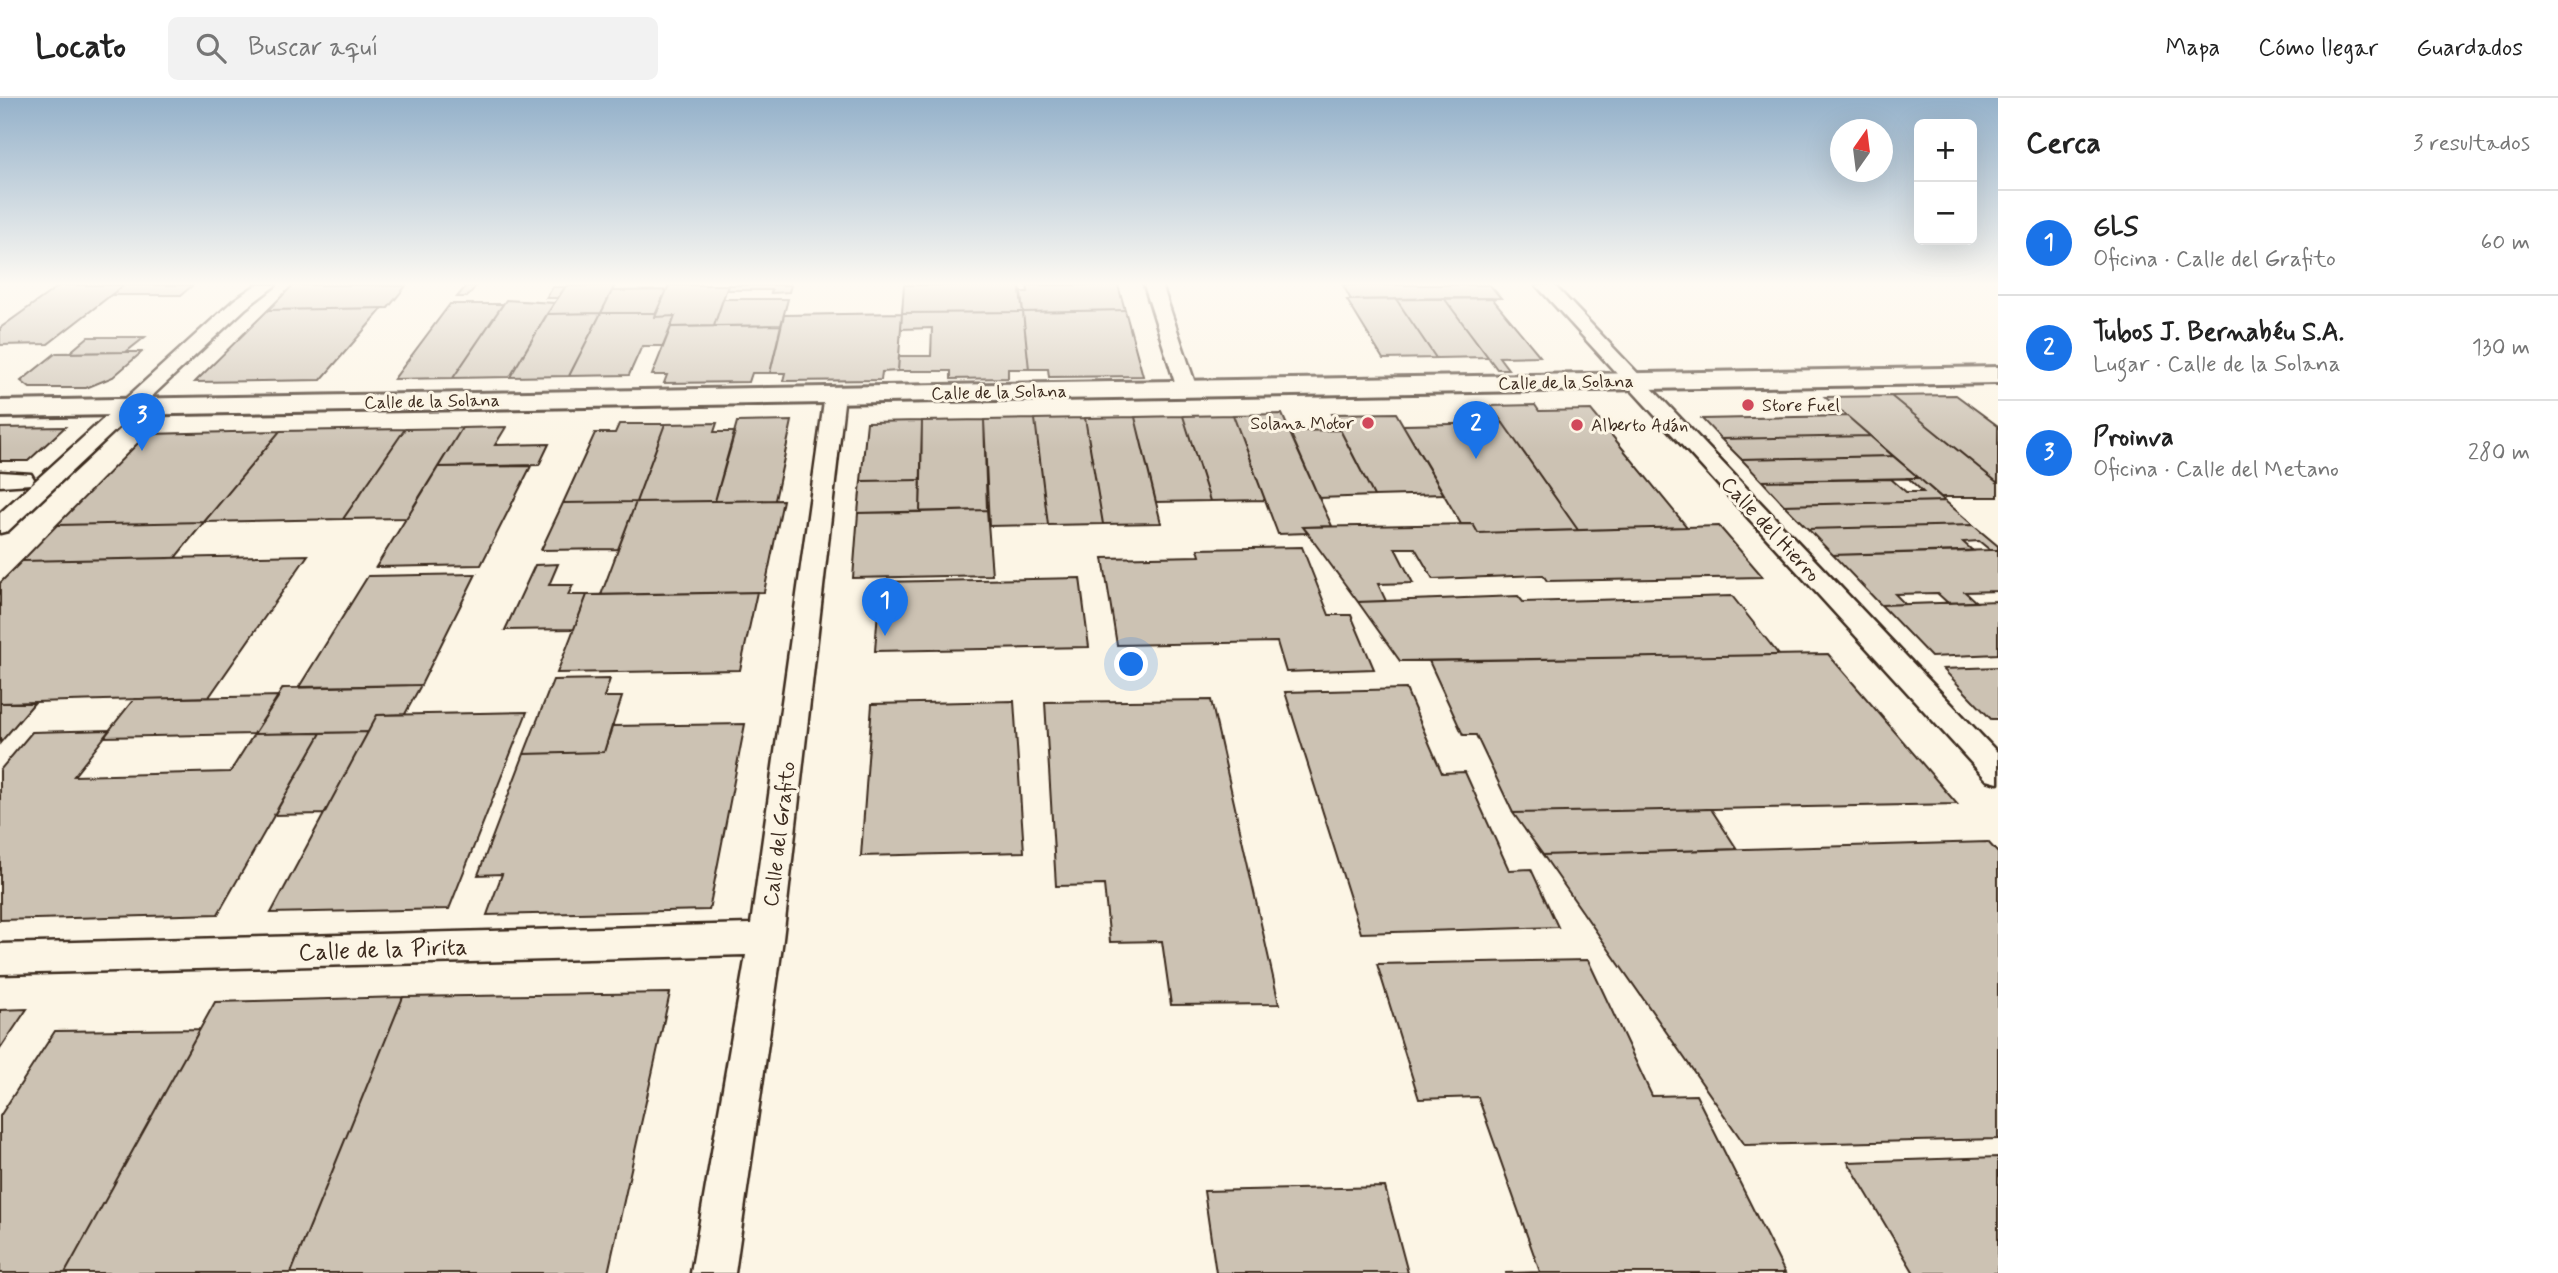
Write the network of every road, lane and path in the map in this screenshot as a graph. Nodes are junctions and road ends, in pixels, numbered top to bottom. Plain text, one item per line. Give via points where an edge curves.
1 (201, 340) edge
2 (1171, 340) edge
3 (1596, 340) edge
4 (1998, 375) edge
5 (1634, 381) junction
6 (1187, 389) junction
7 (835, 394) junction
8 (128, 406) junction
9 (0, 409) edge
10 (0, 479) edge
11 (23, 479) dead end
12 (0, 526) edge
13 (1998, 772) edge
14 (766, 939) junction
15 (0, 959) edge
16 (713, 1273) edge

1 - 8 street
2 - 6 street
3 - 5 street, Calle del Hierro
4 - 5 street, Calle de la Solana
5 - 6 street, Calle de la Solana
5 - 13 street, Calle del Hierro
6 - 7 street, Calle de la Solana
7 - 8 street, Calle de la Solana
7 - 14 street, Calle del Grafito
8 - 9 street, Calle de la Solana
8 - 12 street
10 - 11 street
14 - 15 street, Calle de la Pirita
14 - 16 street, Calle del Grafito

